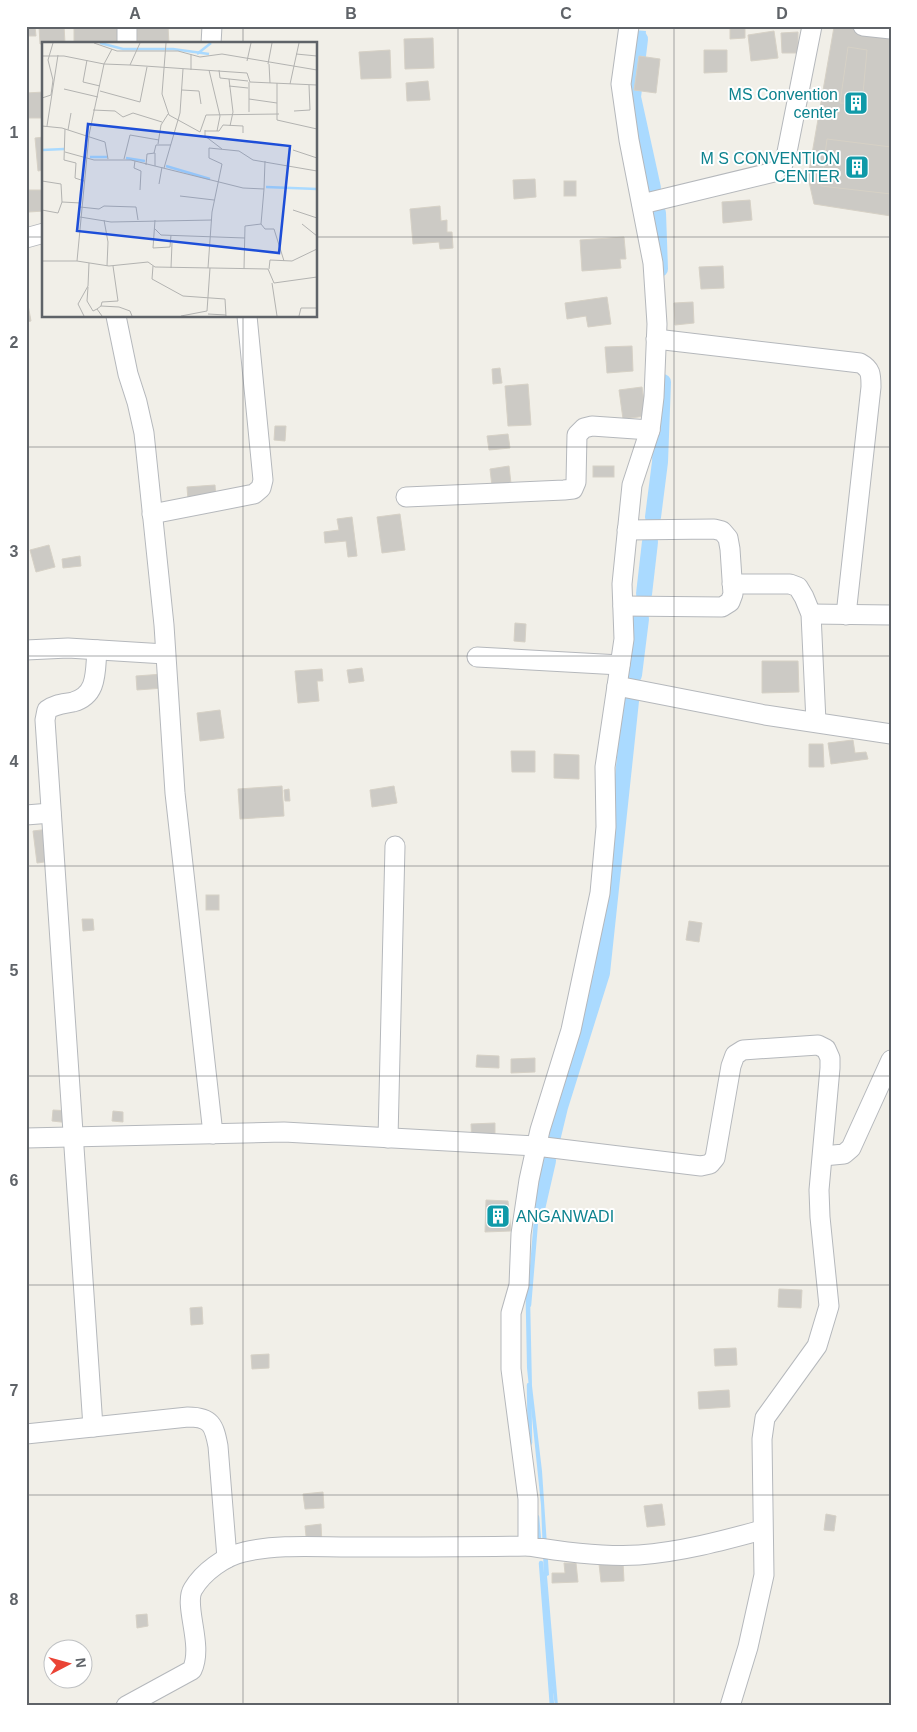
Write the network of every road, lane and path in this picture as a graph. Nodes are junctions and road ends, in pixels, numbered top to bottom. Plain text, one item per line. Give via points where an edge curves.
1 (127, 26) edge
2 (212, 26) edge
3 (629, 26) edge
4 (812, 26) edge
5 (863, 26) edge
6 (891, 28) edge
7 (127, 42) edge
8 (211, 42) edge
9 (642, 204) junction
10 (42, 234) edge
11 (26, 238) edge
12 (116, 318) edge
13 (247, 318) edge
14 (656, 339) junction
15 (650, 430) junction
16 (406, 497) dead end
17 (152, 514) junction
18 (627, 530) junction
19 (732, 584) junction
20 (623, 606) junction
21 (811, 614) junction
22 (846, 615) junction
23 (891, 616) edge
24 (26, 650) edge
25 (98, 650) junction
26 (165, 654) junction
27 (477, 657) dead end
28 (620, 666) junction
29 (617, 686) junction
30 (816, 722) junction
31 (891, 734) edge
32 (26, 802) edge
33 (50, 806) junction
34 (26, 816) edge
35 (395, 846) dead end
36 (891, 1060) edge
37 (213, 1134) junction
38 (73, 1137) junction
39 (26, 1138) edge
40 (388, 1138) junction
41 (536, 1146) junction
42 (823, 1156) junction
43 (94, 1427) junction
44 (26, 1434) edge
45 (762, 1530) junction
46 (528, 1546) junction
47 (227, 1558) junction
48 (126, 1706) edge
49 (730, 1706) edge

1 - 7 street
2 - 8 street
3 - 9 street via 621,84
4 - 9 street via 783,164 774,172
5 - 6 street
9 - 14 street via 654,263
10 - 11 street
12 - 17 street via 144,433
13 - 17 street via 263,480 261,488 254,494
14 - 15 street
14 - 22 street via 860,363 867,367 871,386
15 - 16 street via 584,428 577,436 573,489
15 - 18 street via 632,485
17 - 26 street
18 - 19 street via 722,530 728,538
18 - 20 street
19 - 20 street via 730,602 722,607
19 - 21 street via 790,584 798,587
20 - 28 street via 624,639
21 - 22 street
21 - 30 street
22 - 23 street
24 - 25 street
25 - 26 street
25 - 33 street via 92,690 85,697 47,710
26 - 37 street via 175,793
27 - 28 street
28 - 29 street
29 - 30 street
29 - 41 street via 605,767 606,827 600,893 572,1030
30 - 31 street
32 - 33 street
33 - 34 street
33 - 38 street
35 - 40 street
36 - 42 street via 851,1148 844,1154
37 - 38 street
37 - 40 street via 284,1132
38 - 39 street
38 - 43 street
40 - 41 street
41 - 42 street via 691,1166 710,1164 715,1158 735,1055 743,1050 818,1045 826,1049 830,1063
41 - 46 street via 521,1234 519,1285 511,1313 511,1369 528,1498
42 - 45 street via 818,1190 829,1306 817,1346 766,1418 762,1440
43 - 44 street
43 - 47 street via 199,1417 207,1420 214,1427 218,1446
45 - 46 street via 712,1543 637,1555
45 - 49 street via 764,1575 748,1647
46 - 47 street via 285,1547 244,1552
47 - 48 street via 200,1578 191,1590 197,1652 192,1670

